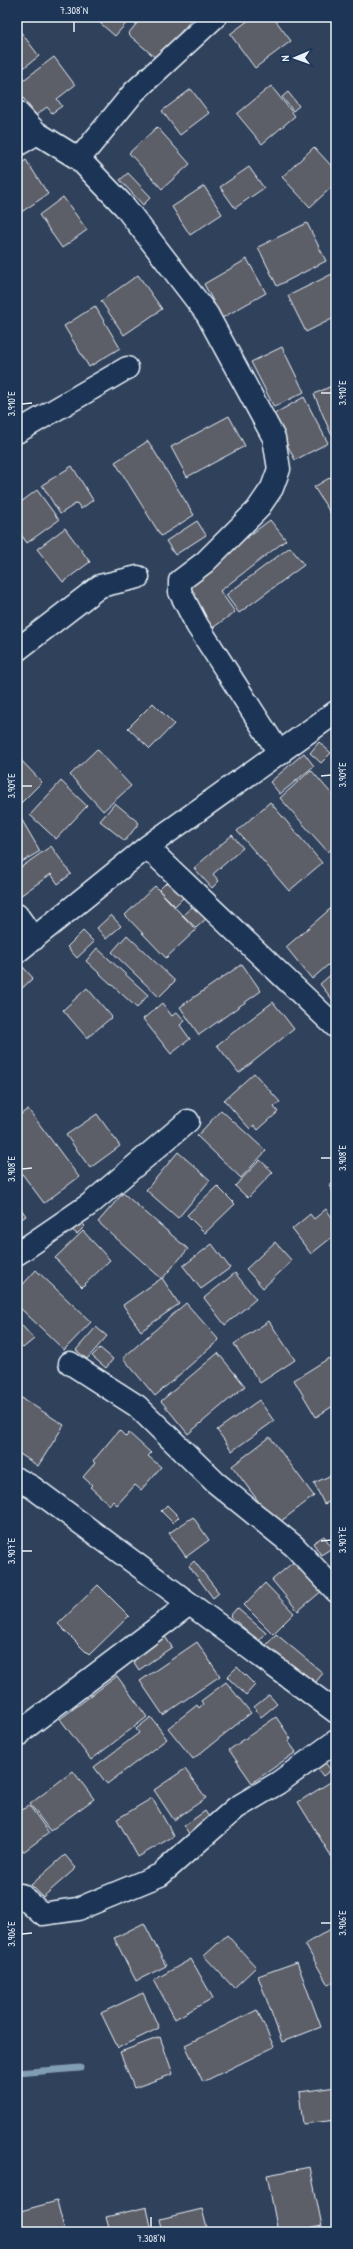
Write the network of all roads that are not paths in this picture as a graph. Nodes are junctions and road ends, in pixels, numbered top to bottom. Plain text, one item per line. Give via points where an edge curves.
1 (215, 17) edge
2 (17, 112) edge
3 (37, 133) junction
4 (17, 144) edge
5 (79, 159) junction
6 (127, 368) dead end
7 (17, 432) edge
8 (138, 577) dead end
9 (17, 650) edge
10 (336, 712) edge
11 (280, 754) junction
12 (147, 847) junction
13 (17, 916) edge
14 (34, 939) junction
15 (17, 952) edge
16 (336, 1027) edge
17 (188, 1121) dead end
18 (17, 1254) edge
19 (70, 1363) dead end
20 (17, 1479) edge
21 (336, 1591) edge
22 (189, 1604) junction
23 (336, 1712) edge
24 (17, 1737) edge
25 (336, 1741) edge
26 (17, 1895) edge

1 - 5 street via 134,92
2 - 3 street
3 - 4 street
3 - 5 street
5 - 11 street via 125,207 207,314 274,438 279,469 272,488 261,505 205,562 180,581 180,592 197,625
6 - 7 street
8 - 9 street via 100,586
10 - 11 street
11 - 12 street
12 - 14 street
12 - 16 street
13 - 14 street
14 - 15 street
17 - 18 street via 90,1204
19 - 21 street via 137,1406 216,1482 294,1546
20 - 22 street via 32,1487
22 - 23 street
22 - 24 street via 24,1729
25 - 26 street via 284,1779 236,1808 160,1875 78,1909 42,1914 22,1895

